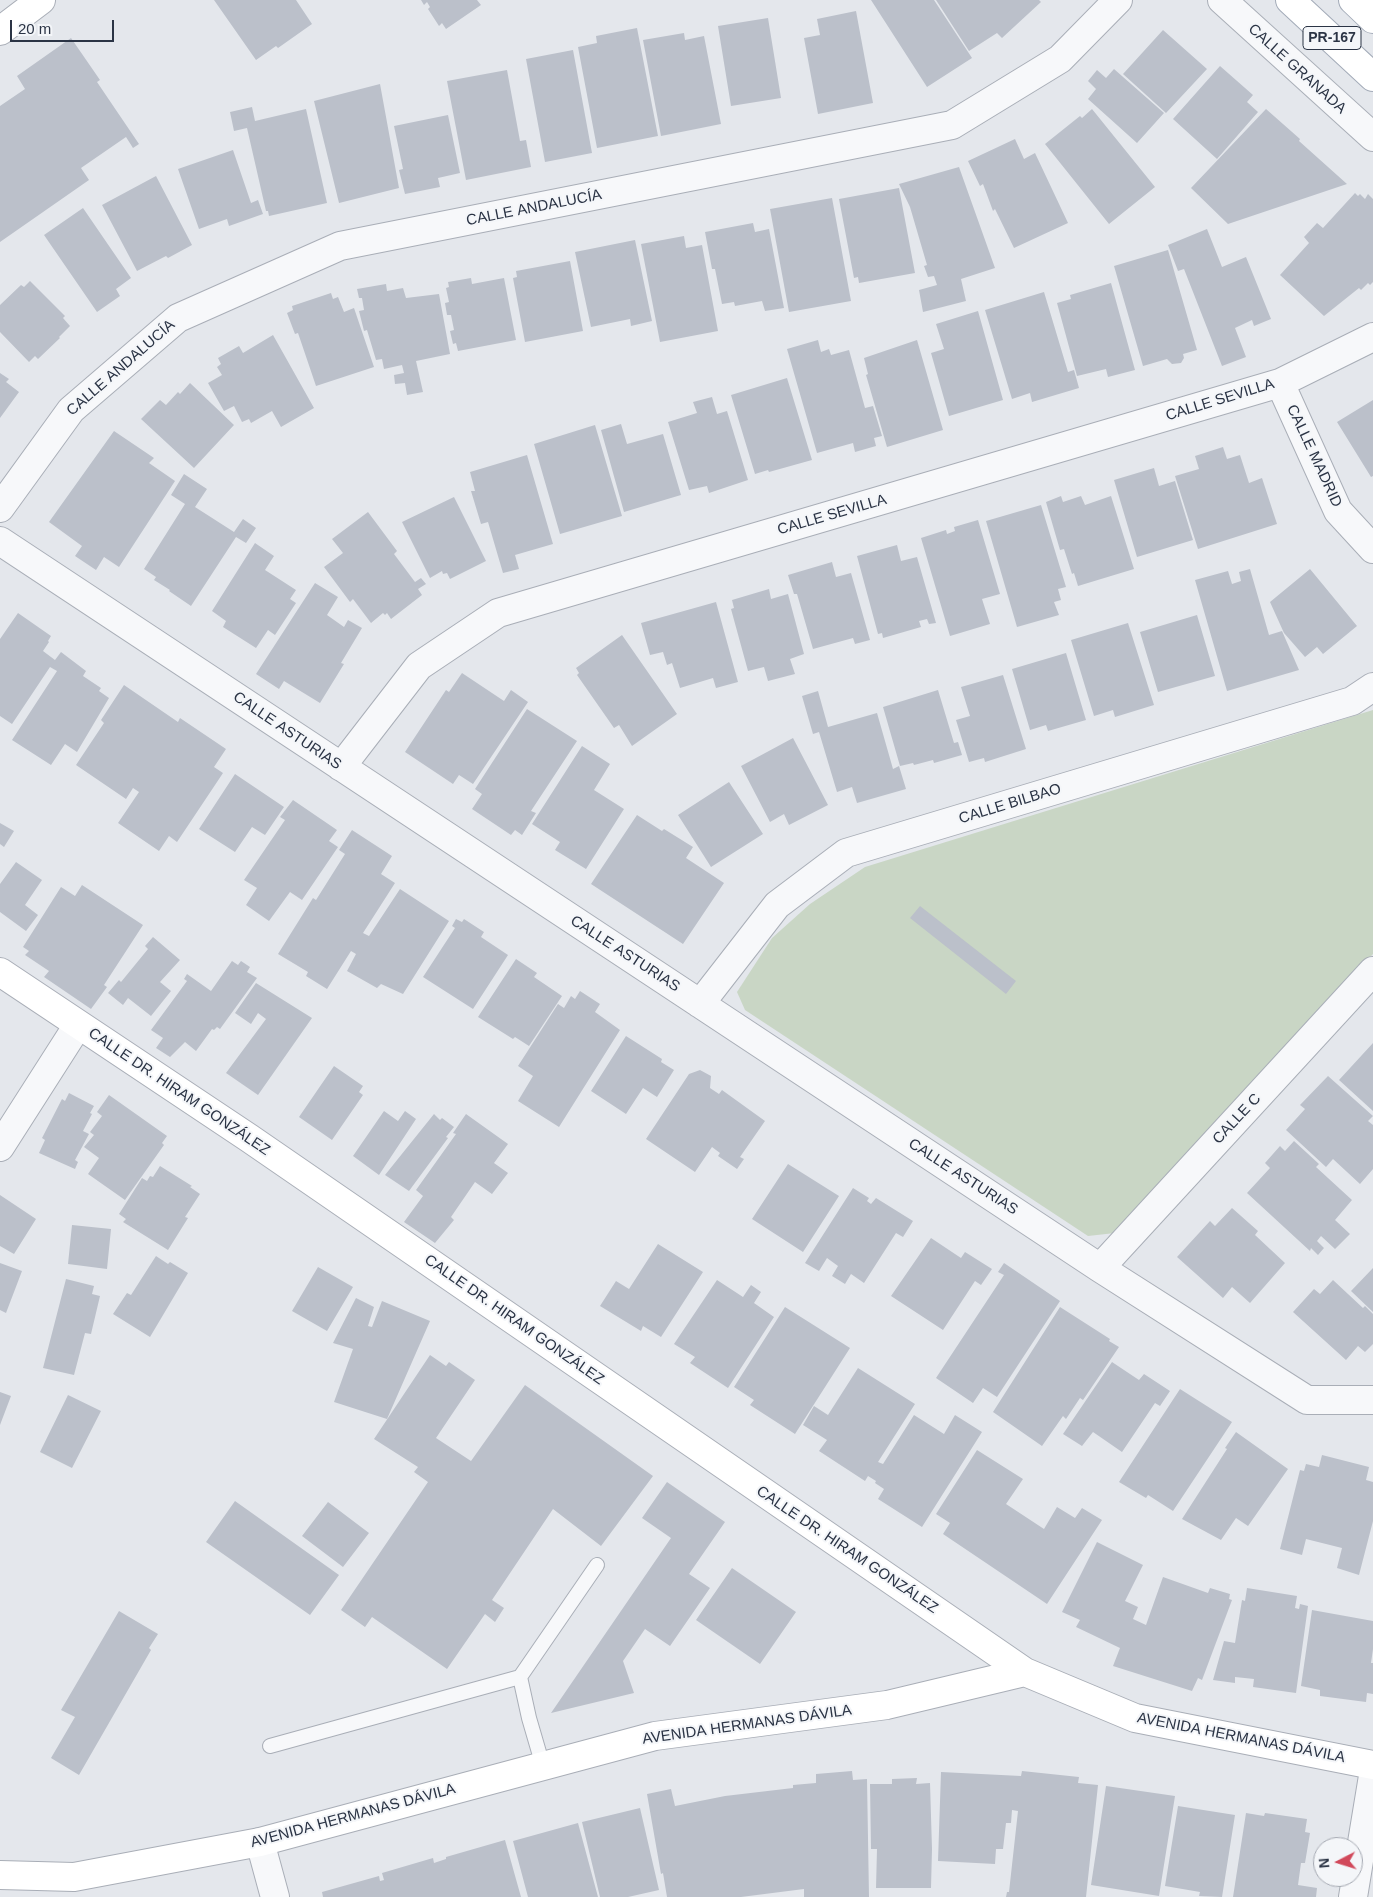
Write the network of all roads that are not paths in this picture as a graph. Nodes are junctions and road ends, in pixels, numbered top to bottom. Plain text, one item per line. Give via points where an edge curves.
1 (41, 0) edge
2 (1118, 0) edge
3 (1222, 0) edge
4 (1290, 0) edge
5 (1353, 0) edge
6 (1373, 18) edge
7 (0, 31) edge
8 (1373, 77) edge
9 (1373, 138) edge
10 (1373, 337) edge
11 (1280, 383) junction
12 (0, 508) edge
13 (0, 541) edge
14 (1373, 549) edge
15 (1373, 687) edge
16 (341, 767) junction
17 (1373, 971) edge
18 (0, 972) edge
19 (700, 1004) junction
20 (78, 1025) junction
21 (0, 1147) edge
22 (1100, 1268) junction
23 (1373, 1400) edge
24 (597, 1565) dead end
25 (1025, 1672) junction
26 (520, 1677) junction
27 (270, 1746) dead end
28 (1373, 1765) edge
29 (543, 1766) junction
30 (1373, 1776) edge
31 (260, 1842) junction
32 (0, 1875) edge
33 (275, 1897) edge
34 (1353, 1897) edge

1 - 7 street
2 - 12 street, CALLE ANDALUCÍA via 1060,60 952,126 340,246 178,318 70,410
3 - 9 street, CALLE GRANADA
4 - 8 street, PR-167
5 - 6 street, PR-167
10 - 11 street, CALLE SEVILLA
11 - 14 street, CALLE MADRID via 1338,510
11 - 16 street, CALLE SEVILLA via 498,613 419,666
13 - 16 street, CALLE ASTURIAS
15 - 19 street, CALLE BILBAO via 1352,701 846,853 777,906
16 - 19 street, CALLE ASTURIAS
17 - 22 street, CALLE C
18 - 20 street, CALLE DR. HIRAM GONZÁLEZ
19 - 22 street, CALLE ASTURIAS
20 - 21 street
20 - 25 street, CALLE DR. HIRAM GONZÁLEZ via 249,1138
22 - 23 street, CALLE ASTURIAS via 1307,1400
24 - 26 lane
25 - 28 street, AVENIDA HERMANAS DÁVILA via 1135,1718
25 - 29 street, AVENIDA HERMANAS DÁVILA via 886,1705 655,1736
26 - 27 lane
26 - 29 lane
29 - 31 street, AVENIDA HERMANAS DÁVILA
30 - 34 street
31 - 32 street, AVENIDA HERMANAS DÁVILA via 74,1877
31 - 33 street

